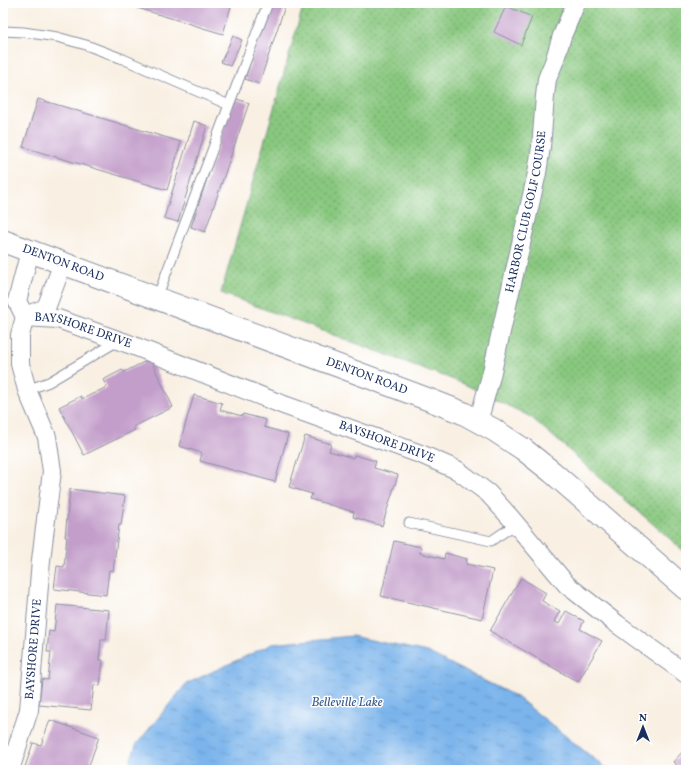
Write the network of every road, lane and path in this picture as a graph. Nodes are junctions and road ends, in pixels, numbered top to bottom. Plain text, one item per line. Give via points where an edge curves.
1 (268, 3) edge
2 (576, 3) edge
3 (3, 31) edge
4 (229, 106) junction
5 (3, 241) edge
6 (30, 251) junction
7 (63, 263) junction
8 (157, 298) junction
9 (25, 317) junction
10 (119, 340) junction
11 (27, 390) junction
12 (478, 422) junction
13 (409, 523) dead end
14 (516, 524) junction
15 (686, 589) edge
16 (686, 674) edge
17 (10, 770) edge

1 - 4 lane
2 - 12 street, HARBOR CLUB GOLF COURSE via 547,79 537,173 491,376
3 - 4 lane via 57,37 86,45
4 - 8 lane
5 - 6 street, DENTON ROAD
6 - 7 street, DENTON ROAD
6 - 9 street, BAYSHORE DRIVE via 17,301
7 - 8 street, DENTON ROAD
7 - 9 street, BAYSHORE DRIVE via 46,308
8 - 12 street, DENTON ROAD via 430,400
9 - 10 street, BAYSHORE DRIVE via 58,319
9 - 11 street, BAYSHORE DRIVE via 20,335 20,364
10 - 11 lane via 49,382
10 - 14 street, BAYSHORE DRIVE via 458,470 488,493
11 - 17 street, BAYSHORE DRIVE via 47,437 52,471 41,560 29,710
12 - 15 street, DENTON ROAD via 523,449 552,472
13 - 14 lane via 491,541
14 - 16 street, BAYSHORE DRIVE via 567,585

